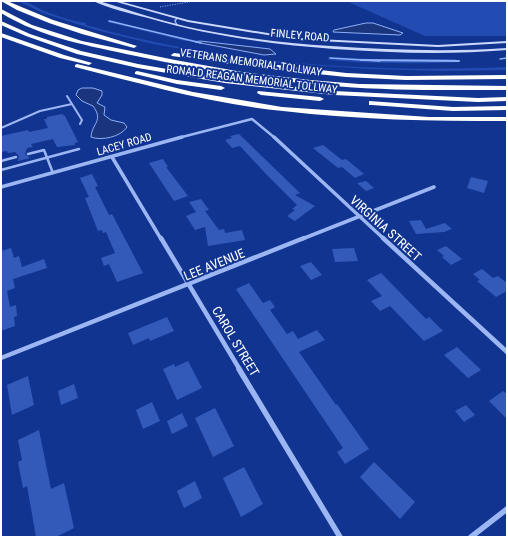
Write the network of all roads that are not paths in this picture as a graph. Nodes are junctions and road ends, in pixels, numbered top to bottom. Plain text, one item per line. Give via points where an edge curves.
1 (3, 1) edge
2 (95, 1) edge
3 (115, 1) edge
4 (1, 11) edge
5 (177, 18) junction
6 (1, 23) edge
7 (177, 25) junction
8 (1, 35) edge
9 (313, 40) junction
10 (507, 42) edge
11 (28, 46) junction
12 (309, 46) junction
13 (142, 48) dead end
14 (507, 49) edge
15 (157, 51) dead end
16 (507, 72) edge
17 (507, 77) edge
18 (433, 78) junction
19 (507, 88) edge
20 (68, 96) dead end
21 (507, 99) edge
22 (72, 104) junction
23 (507, 108) edge
24 (252, 119) joint
25 (507, 119) edge
26 (80, 124) dead end
27 (1, 128) edge
28 (79, 149) dead end
29 (28, 154) dead end
30 (16, 157) dead end
31 (112, 157) junction
32 (47, 158) junction
33 (1, 161) edge
34 (1, 169) edge
35 (53, 173) junction
36 (1, 187) edge
37 (434, 187) dead end
38 (359, 217) junction
39 (189, 284) junction
40 (507, 352) edge
41 (1, 358) edge
42 (507, 509) edge
43 (340, 537) edge
44 (471, 537) edge

1 - 13 highway via 68,28
2 - 7 main road, FINLEY ROAD
3 - 5 main road, FINLEY ROAD
4 - 19 highway, VETERANS MEMORIAL TOLLWAY via 42,30 96,46 200,68 311,82 429,89
5 - 7 lane
5 - 9 main road, FINLEY ROAD via 226,28
6 - 21 highway, RONALD REAGAN MEMORIAL TOLLWAY via 79,53 225,81 334,93 478,100
7 - 12 main road, FINLEY ROAD via 251,39
8 - 11 highway, RONALD REAGAN MEMORIAL TOLLWAY
9 - 10 main road, FINLEY ROAD via 438,46
9 - 12 lane
11 - 23 highway, RONALD REAGAN MEMORIAL TOLLWAY via 62,57 177,82 299,98 453,109
11 - 25 highway via 38,54 91,71 193,94 282,109 429,119
12 - 14 main road, FINLEY ROAD via 424,51
15 - 18 highway, VETERANS MEMORIAL TOLLWAY via 259,67 347,75
16 - 18 highway
17 - 18 highway, VETERANS MEMORIAL TOLLWAY
20 - 22 lane
22 - 26 lane via 82,120
22 - 27 lane via 40,111
24 - 31 street, LACEY ROAD
24 - 38 street, VIRGINIA STREET
28 - 32 lane
29 - 32 lane via 44,150
30 - 33 lane
31 - 35 street, LACEY ROAD
31 - 39 street, CAROL STREET
32 - 34 lane
32 - 35 lane
35 - 36 street, LACEY ROAD
37 - 38 street, LEE AVENUE
38 - 39 street, LEE AVENUE
38 - 40 street, VIRGINIA STREET
39 - 41 street, LEE AVENUE
39 - 43 street, CAROL STREET
42 - 44 street

